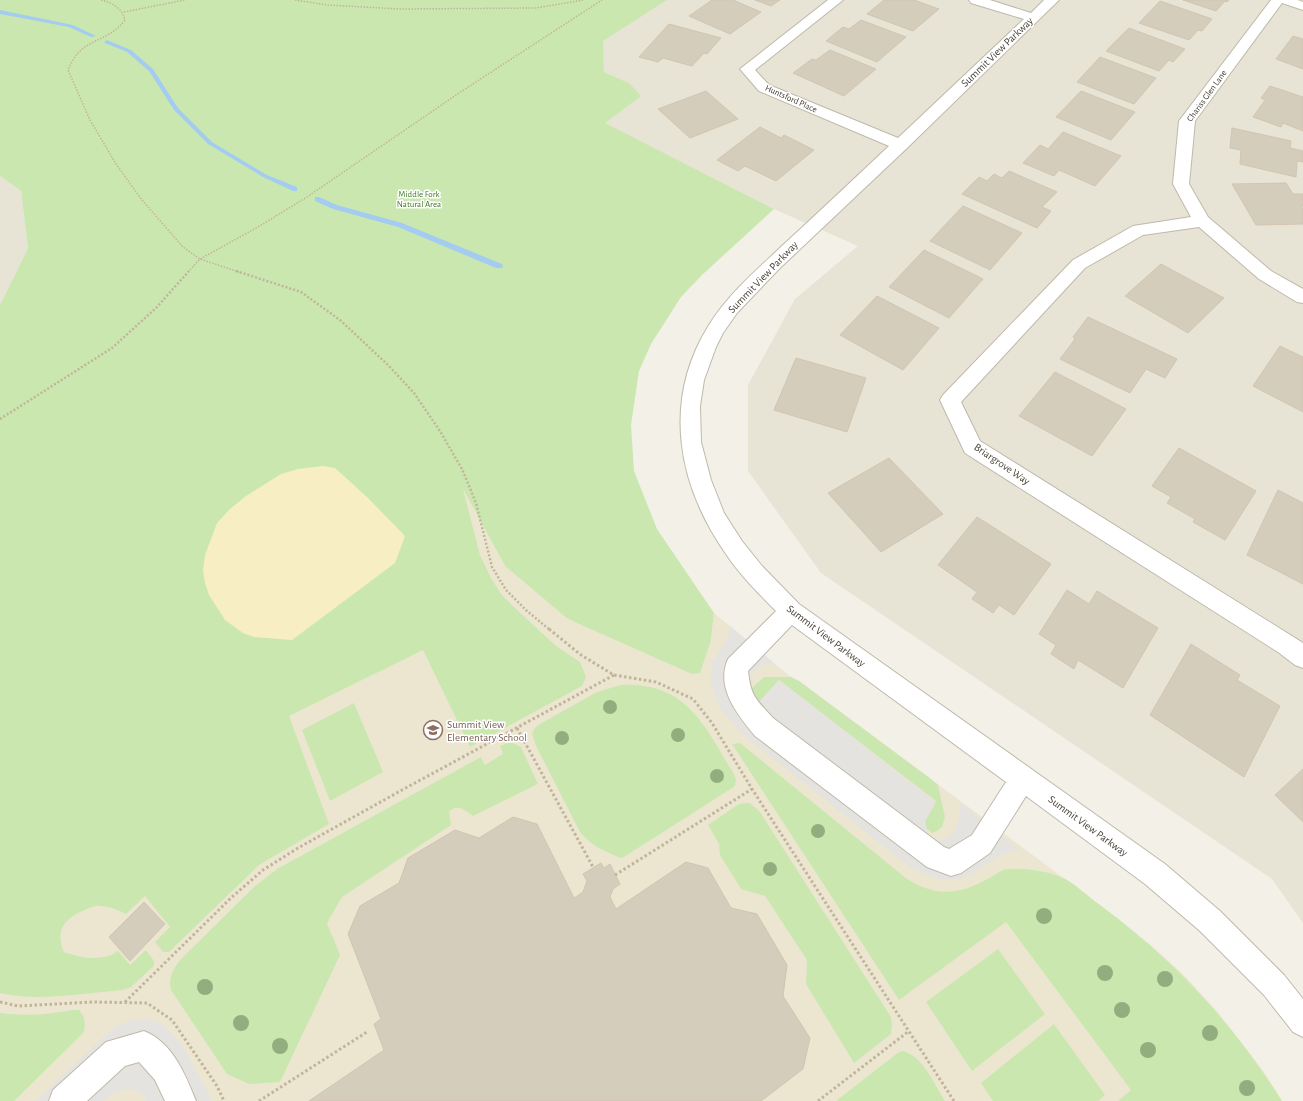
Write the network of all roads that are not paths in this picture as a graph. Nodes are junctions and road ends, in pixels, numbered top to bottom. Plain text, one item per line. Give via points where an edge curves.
1 (836, 0) edge
2 (976, 0) edge
3 (1052, 0) edge
4 (1278, 0) edge
5 (1285, 0) edge
6 (1303, 6) edge
7 (1033, 18) junction
8 (901, 145) junction
9 (1202, 221) junction
10 (1303, 297) edge
11 (791, 611) junction
12 (1303, 657) edge
13 (1022, 780) junction
14 (1303, 1022) edge
15 (64, 1101) edge
16 (181, 1101) edge

1 - 8 street, Huntsford Place via 747,69 764,88
2 - 7 street
3 - 7 street, Summit View Parkway
4 - 9 street, Chariss Glen Lane via 1186,121 1181,184
5 - 6 street
7 - 8 street, Summit View Parkway
8 - 11 street, Summit View Parkway via 774,264 730,309 710,339 696,373 690,407 691,443 713,512 733,546 758,578
9 - 10 street, Chariss Glen Lane via 1265,275
9 - 12 street, Briargrove Way via 1139,230 1078,264 950,400 972,447
11 - 13 street, Summit View Parkway
11 - 13 street via 736,667 738,691 746,706 764,727 936,858 951,863 981,844
13 - 14 street, Summit View Parkway via 1155,874 1210,921 1274,985
15 - 16 street via 117,1053 144,1046 166,1069

